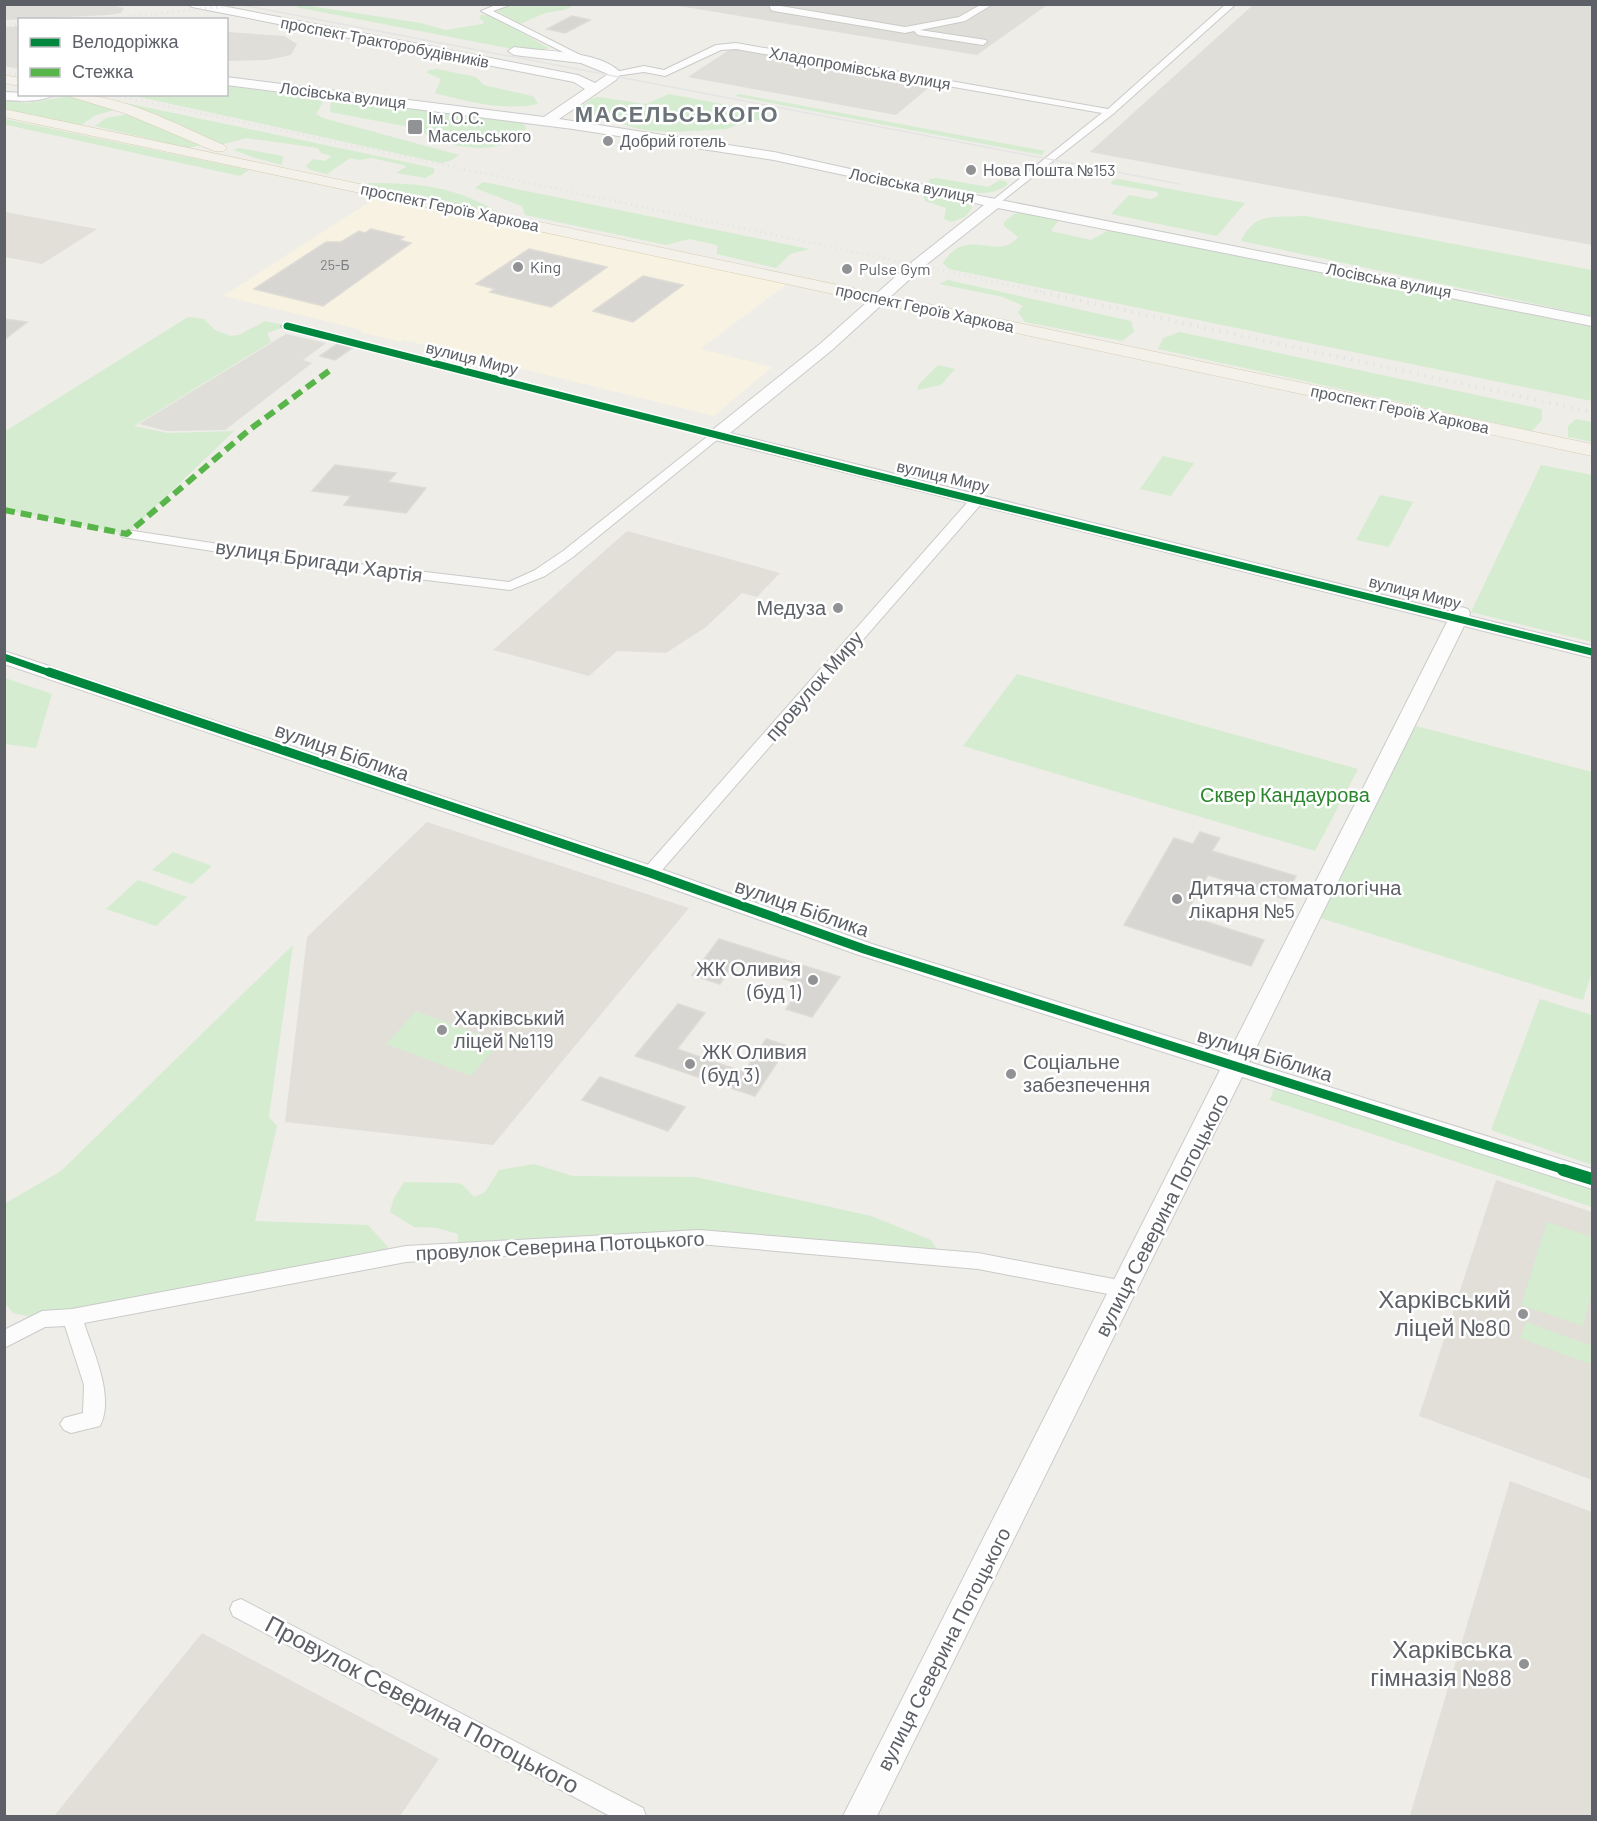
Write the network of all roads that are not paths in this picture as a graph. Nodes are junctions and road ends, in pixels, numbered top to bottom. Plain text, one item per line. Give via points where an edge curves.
1 (192, 4) edge
2 (509, 4) edge
3 (773, 4) edge
4 (988, 4) edge
5 (1232, 4) edge
6 (904, 30) junction
7 (982, 42) dead end
8 (560, 48) junction
9 (500, 49) dead end
10 (535, 55) junction
11 (588, 61) junction
12 (615, 73) junction
13 (228, 81) edge
14 (592, 90) junction
15 (4, 96) edge
16 (43, 96) edge
17 (83, 96) edge
18 (129, 110) junction
19 (1110, 112) junction
20 (4, 113) edge
21 (548, 121) junction
22 (91, 131) junction
23 (205, 142) junction
24 (171, 149) junction
25 (257, 166) junction
26 (997, 202) junction
27 (879, 298) junction
28 (1593, 321) edge
29 (287, 326) dead end
30 (717, 435) junction
31 (1593, 450) edge
32 (978, 499) junction
33 (128, 534) dead end
34 (1460, 616) junction
35 (1593, 652) edge
36 (4, 657) edge
37 (650, 873) junction
38 (1237, 1065) junction
39 (1593, 1179) edge
40 (1124, 1289) junction
41 (72, 1317) junction
42 (4, 1340) edge
43 (71, 1424) dead end
44 (241, 1609) dead end
45 (634, 1816) edge
46 (860, 1816) edge

1 - 14 street, проспект Тракторобудівників via 578,79
2 - 8 street via 485,11
3 - 6 street via 774,8
4 - 6 street via 962,19
5 - 19 street
6 - 7 street
8 - 10 street
8 - 11 street
9 - 10 street
10 - 11 street
11 - 12 street via 605,65
12 - 14 street, Хладопромівська вулиця
12 - 19 street, Хладопромівська вулиця via 644,69 665,73 719,47 736,46
13 - 21 street, Лосівська вулиця
14 - 21 street, Хладопромівська вулиця
15 - 16 street
17 - 18 main road, проспект Героїв Харкова
18 - 22 main road via 98,117 90,124
18 - 23 main road, проспект Героїв Харкова
19 - 26 street
20 - 22 main road, проспект Героїв Харкова
21 - 26 street, Лосівська вулиця via 774,156
22 - 24 main road, проспект Героїв Харкова
23 - 24 main road via 197,149
23 - 25 main road, проспект Героїв Харкова
24 - 25 main road, проспект Героїв Харкова
25 - 27 main road, проспект Героїв Харкова
26 - 27 street
26 - 28 street, Лосівська вулиця
27 - 30 street via 826,347
27 - 31 main road, проспект Героїв Харкова
29 - 30 street, вулиця Миру
30 - 32 street, вулиця Миру
30 - 33 street, вулиця Бригади Хартія via 567,555 510,586 309,562
32 - 34 street, вулиця Миру
32 - 37 street, провулок Миру
34 - 35 street, вулиця Миру
34 - 38 street, вулиця Северина Потоцького
36 - 37 street, вулиця Біблика
37 - 38 street, вулиця Біблика via 864,949
38 - 39 street, вулиця Біблика
38 - 40 street, вулиця Северина Потоцького
40 - 41 street, провулок Северина Потоцького via 978,1260 699,1237 406,1254
40 - 46 street, вулиця Северина Потоцького
41 - 42 street, провулок Северина Потоцького via 42,1318
41 - 43 street via 94,1385 93,1420
44 - 45 street, Провулок Северина Потоцького

